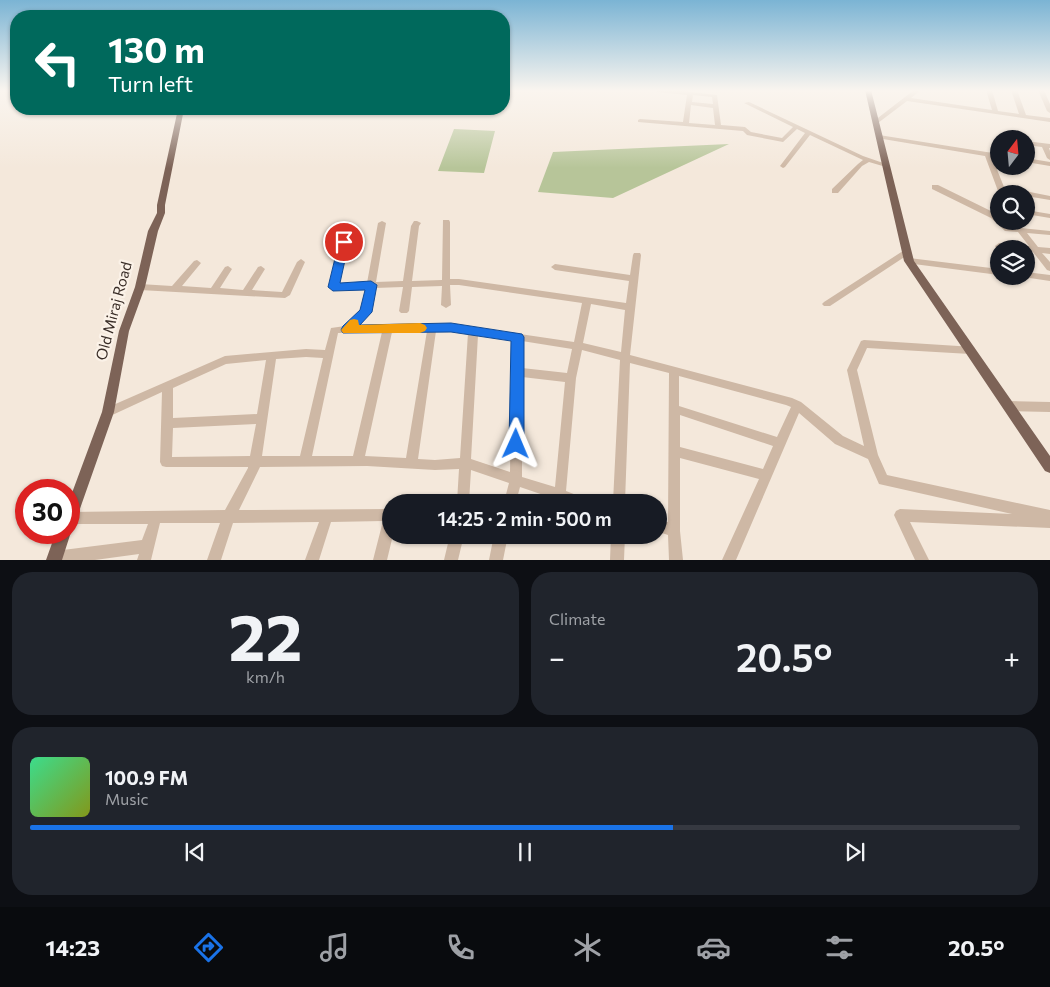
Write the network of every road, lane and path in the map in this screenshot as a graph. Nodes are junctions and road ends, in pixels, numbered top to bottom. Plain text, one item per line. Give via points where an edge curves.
1 (180, 116) edge
2 (687, 116) edge
3 (716, 116) edge
4 (776, 116) edge
5 (875, 116) edge
6 (883, 116) edge
7 (1023, 116) edge
8 (1050, 120) edge
9 (640, 121) dead end
10 (876, 122) junction
11 (686, 125) junction
12 (797, 126) junction
13 (718, 127) junction
14 (809, 132) junction
15 (880, 137) junction
16 (1047, 146) edge
17 (988, 154) joint
18 (1050, 158) edge
19 (869, 159) junction
20 (1035, 162) edge
21 (1050, 164) edge
22 (886, 165) junction
23 (783, 166) dead end
24 (1000, 185) edge
25 (935, 187) dead end
26 (835, 190) dead end
27 (1035, 196) edge
28 (1050, 198) edge
29 (990, 214) edge
30 (1035, 214) edge
31 (1050, 216) edge
32 (446, 222) dead end
33 (382, 223) dead end
34 (417, 223) dead end
35 (348, 228) dead end
36 (1020, 230) joint
37 (1050, 233) edge
38 (1028, 240) edge
39 (1035, 249) joint
40 (1050, 251) edge
41 (637, 255) dead end
42 (908, 257) junction
43 (301, 262) dead end
44 (197, 263) dead end
45 (555, 267) dead end
46 (1050, 268) edge
47 (228, 269) dead end
48 (261, 269) dead end
49 (990, 271) edge
50 (1035, 276) edge
51 (1050, 278) edge
52 (634, 279) junction
53 (446, 282) junction
54 (408, 284) junction
55 (371, 285) junction
56 (140, 287) junction
57 (175, 288) junction
58 (214, 290) junction
59 (246, 292) junction
60 (587, 301) junction
61 (827, 304) dead end
62 (446, 305) dead end
63 (630, 307) junction
64 (404, 311) dead end
65 (432, 328) junction
66 (388, 329) junction
67 (347, 330) junction
68 (473, 331) junction
69 (517, 337) junction
70 (577, 346) junction
71 (970, 350) junction
72 (328, 354) junction
73 (272, 356) junction
74 (625, 358) junction
75 (674, 371) junction
76 (518, 372) junction
77 (571, 378) junction
78 (168, 385) junction
79 (797, 405) junction
80 (1008, 406) junction
81 (1050, 407) edge
82 (674, 409) junction
83 (108, 412) junction
84 (262, 418) junction
85 (167, 423) junction
86 (780, 443) junction
87 (674, 451) junction
88 (872, 455) junction
89 (255, 461) junction
90 (305, 461) junction
91 (358, 461) junction
92 (411, 463) junction
93 (466, 463) junction
94 (1050, 467) edge
95 (766, 475) junction
96 (516, 480) junction
97 (80, 489) edge
98 (464, 494) edge
99 (512, 494) edge
100 (554, 494) edge
101 (560, 494) edge
102 (619, 494) edge
103 (382, 515) edge
104 (229, 516) junction
105 (327, 516) junction
106 (1050, 516) edge
107 (156, 517) junction
108 (80, 519) edge
109 (1050, 522) edge
110 (667, 529) edge
111 (674, 531) junction
112 (60, 544) edge
113 (384, 544) edge
114 (455, 544) edge
115 (499, 544) edge
116 (618, 544) edge
117 (146, 553) edge
118 (54, 559) edge
119 (214, 560) edge
120 (312, 560) edge
121 (380, 560) edge
122 (451, 560) edge
123 (496, 560) edge
124 (617, 560) edge
125 (676, 560) edge
126 (729, 560) edge
127 (922, 560) edge

1 - 56 main road, Old Miraj Road via 161,213 153,231
2 - 11 street
3 - 13 street
4 - 12 street
5 - 10 main road
6 - 10 street
7 - 8 street
9 - 11 street
10 - 15 main road
11 - 13 street
12 - 13 street via 783,140
12 - 14 street
14 - 19 street
14 - 23 street
15 - 17 street
15 - 22 main road
16 - 18 street
17 - 24 street
19 - 22 street
19 - 26 street
20 - 21 street
22 - 42 main road
25 - 29 street
27 - 28 street
30 - 31 street
32 - 53 street
33 - 55 street
34 - 54 street
35 - 55 street via 333,287
36 - 37 street
36 - 38 street
39 - 40 street
39 - 46 street
41 - 52 street
42 - 49 street
42 - 61 street
42 - 71 main road
43 - 59 street via 284,295
44 - 57 street
45 - 52 street
47 - 58 street
48 - 59 street
50 - 51 street
52 - 63 street
53 - 54 street
53 - 60 street
53 - 62 street
54 - 55 street
54 - 64 street
55 - 67 street via 366,312
56 - 57 street
56 - 83 main road, Old Miraj Road via 124,331
57 - 58 street
58 - 59 street
60 - 63 street
60 - 70 street
63 - 74 street
65 - 66 street
65 - 68 street
65 - 92 street
66 - 67 street
66 - 91 street
67 - 72 street via 334,330
68 - 69 street
68 - 93 street
69 - 70 street
69 - 76 street
70 - 74 street
70 - 77 street
71 - 80 main road
71 - 88 street via 864,344 852,370
72 - 73 street
72 - 90 street
73 - 78 street via 224,360
73 - 84 street
74 - 75 street
74 - 102 street
75 - 79 street
75 - 82 street
76 - 77 street
76 - 96 street
77 - 101 street
78 - 83 street
78 - 85 street
79 - 86 street
79 - 88 street via 839,440
80 - 81 street
80 - 94 main road
82 - 86 street
82 - 87 street
83 - 97 main road, Old Miraj Road
84 - 85 street
84 - 89 street
85 - 89 street via 166,462
86 - 95 street
87 - 95 street
87 - 111 street
88 - 106 street via 883,480
89 - 90 street
89 - 104 street via 254,469
90 - 91 street
91 - 92 street
92 - 93 street
93 - 96 street
93 - 98 street
95 - 126 street
96 - 99 street
96 - 100 street
103 - 105 street
104 - 105 street
104 - 107 street
104 - 119 street
105 - 120 street
107 - 108 street
107 - 117 street
109 - 127 street via 900,514
110 - 111 street
111 - 125 street
112 - 118 main road
113 - 121 street
114 - 122 street
115 - 123 street
116 - 124 street
117 - 118 street

